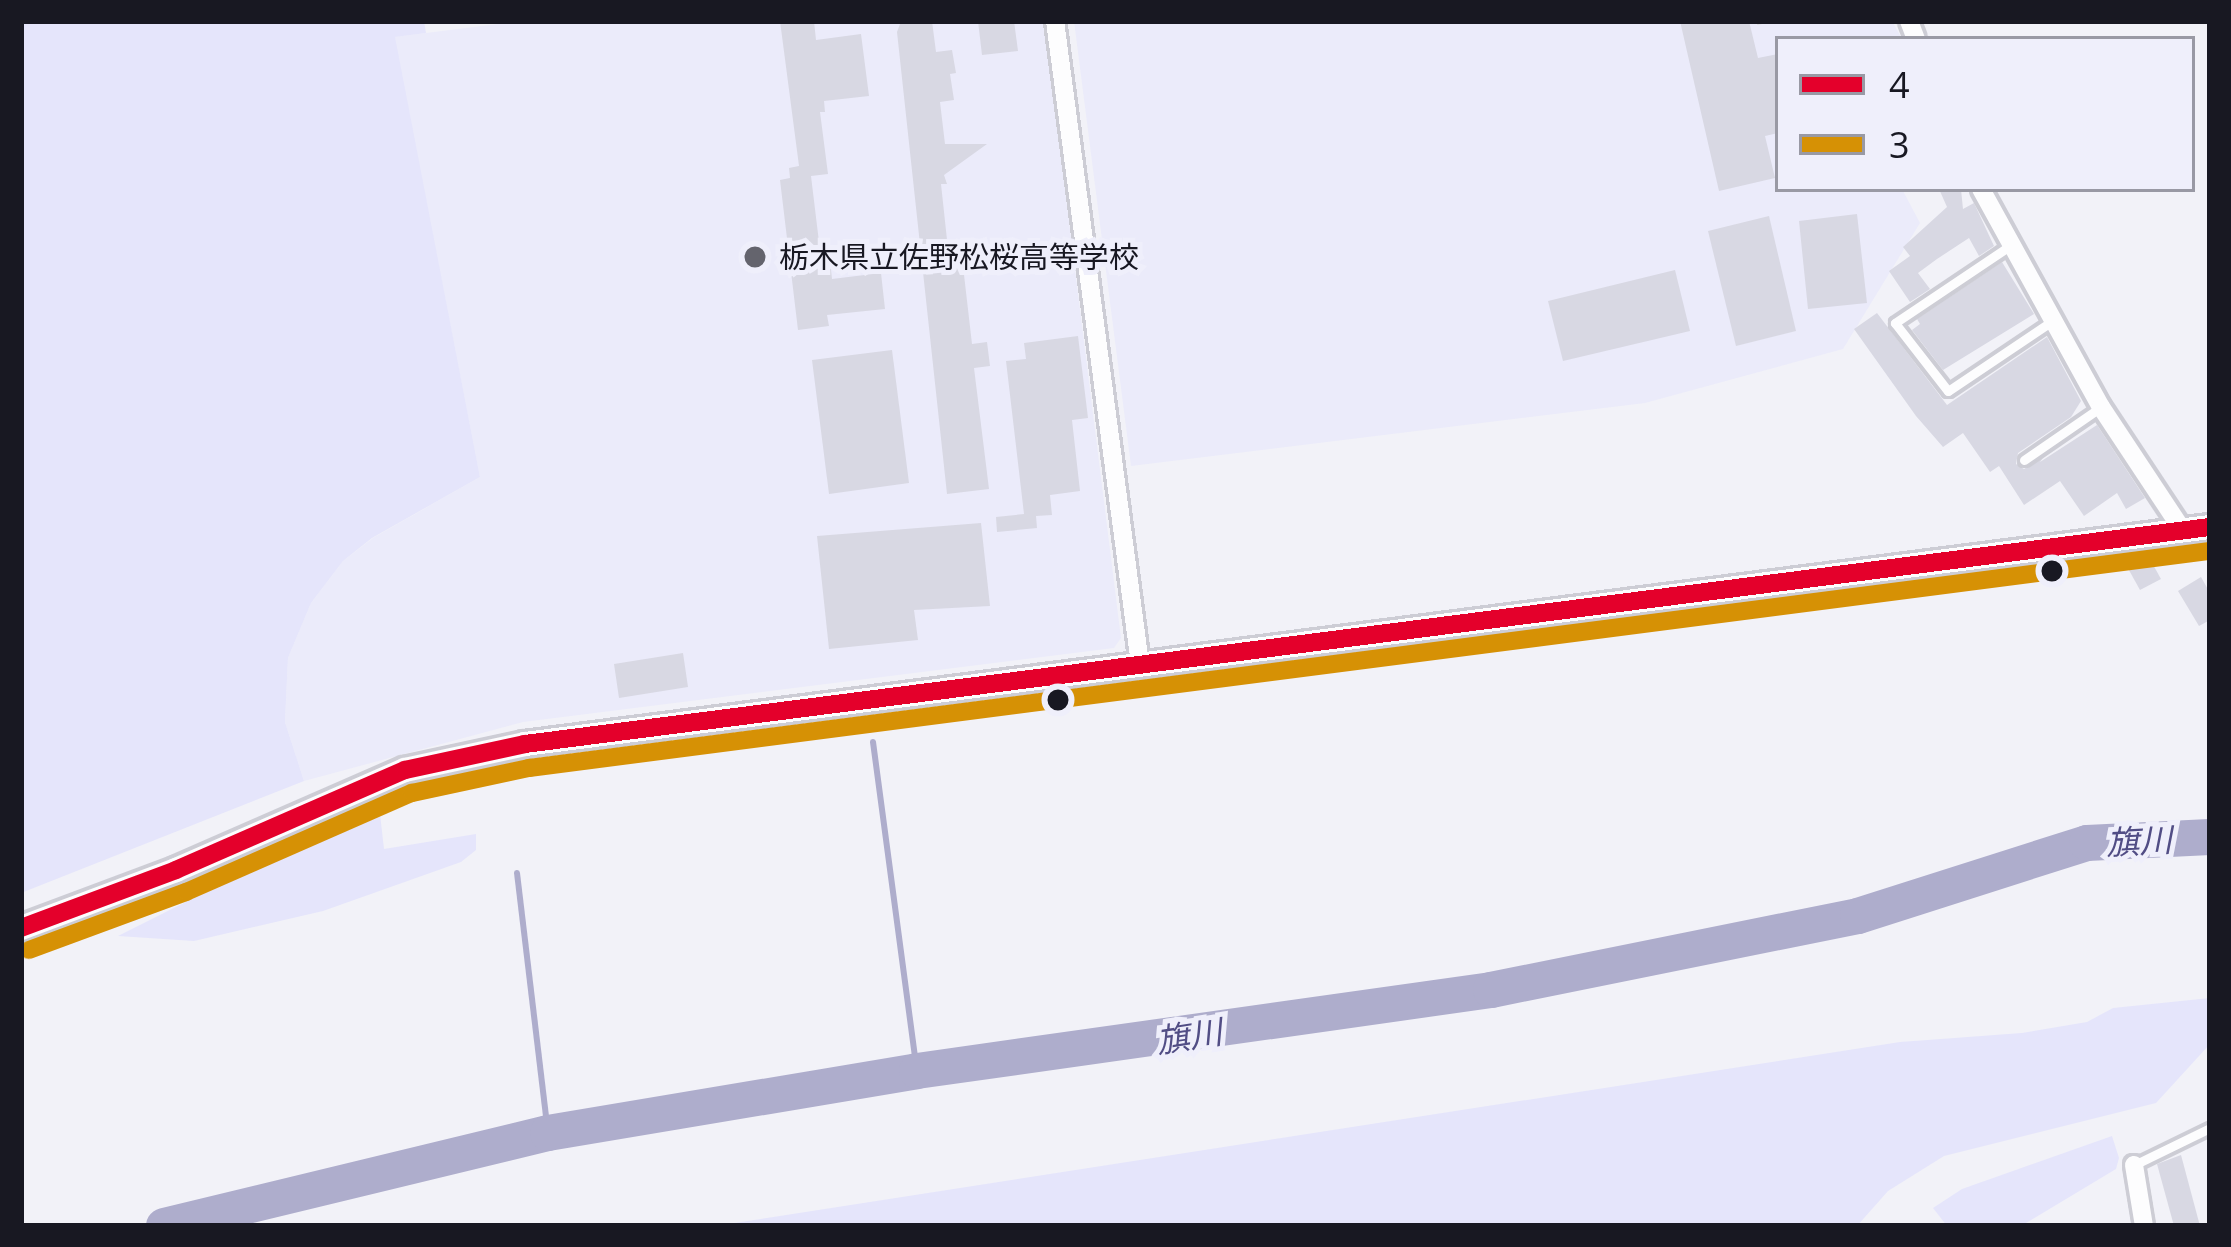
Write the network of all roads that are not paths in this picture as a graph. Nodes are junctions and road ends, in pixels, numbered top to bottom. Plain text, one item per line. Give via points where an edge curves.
1 (1055, 21) edge
2 (1983, 192) edge
3 (2011, 245) junction
4 (2052, 321) junction
5 (2101, 407) junction
6 (2024, 460) dead end
7 (2210, 527) edge
8 (2183, 531) junction
9 (1140, 664) junction
10 (21, 928) edge
11 (2210, 1128) edge
12 (2134, 1165) joint
13 (2144, 1226) edge

1 - 9 street
2 - 3 street
3 - 4 street
3 - 4 lane via 1895,323 1948,391
4 - 5 street
5 - 6 lane
5 - 8 street
7 - 8 street
8 - 9 street
9 - 10 street via 462,755 345,793 176,870
11 - 12 lane
12 - 13 street

